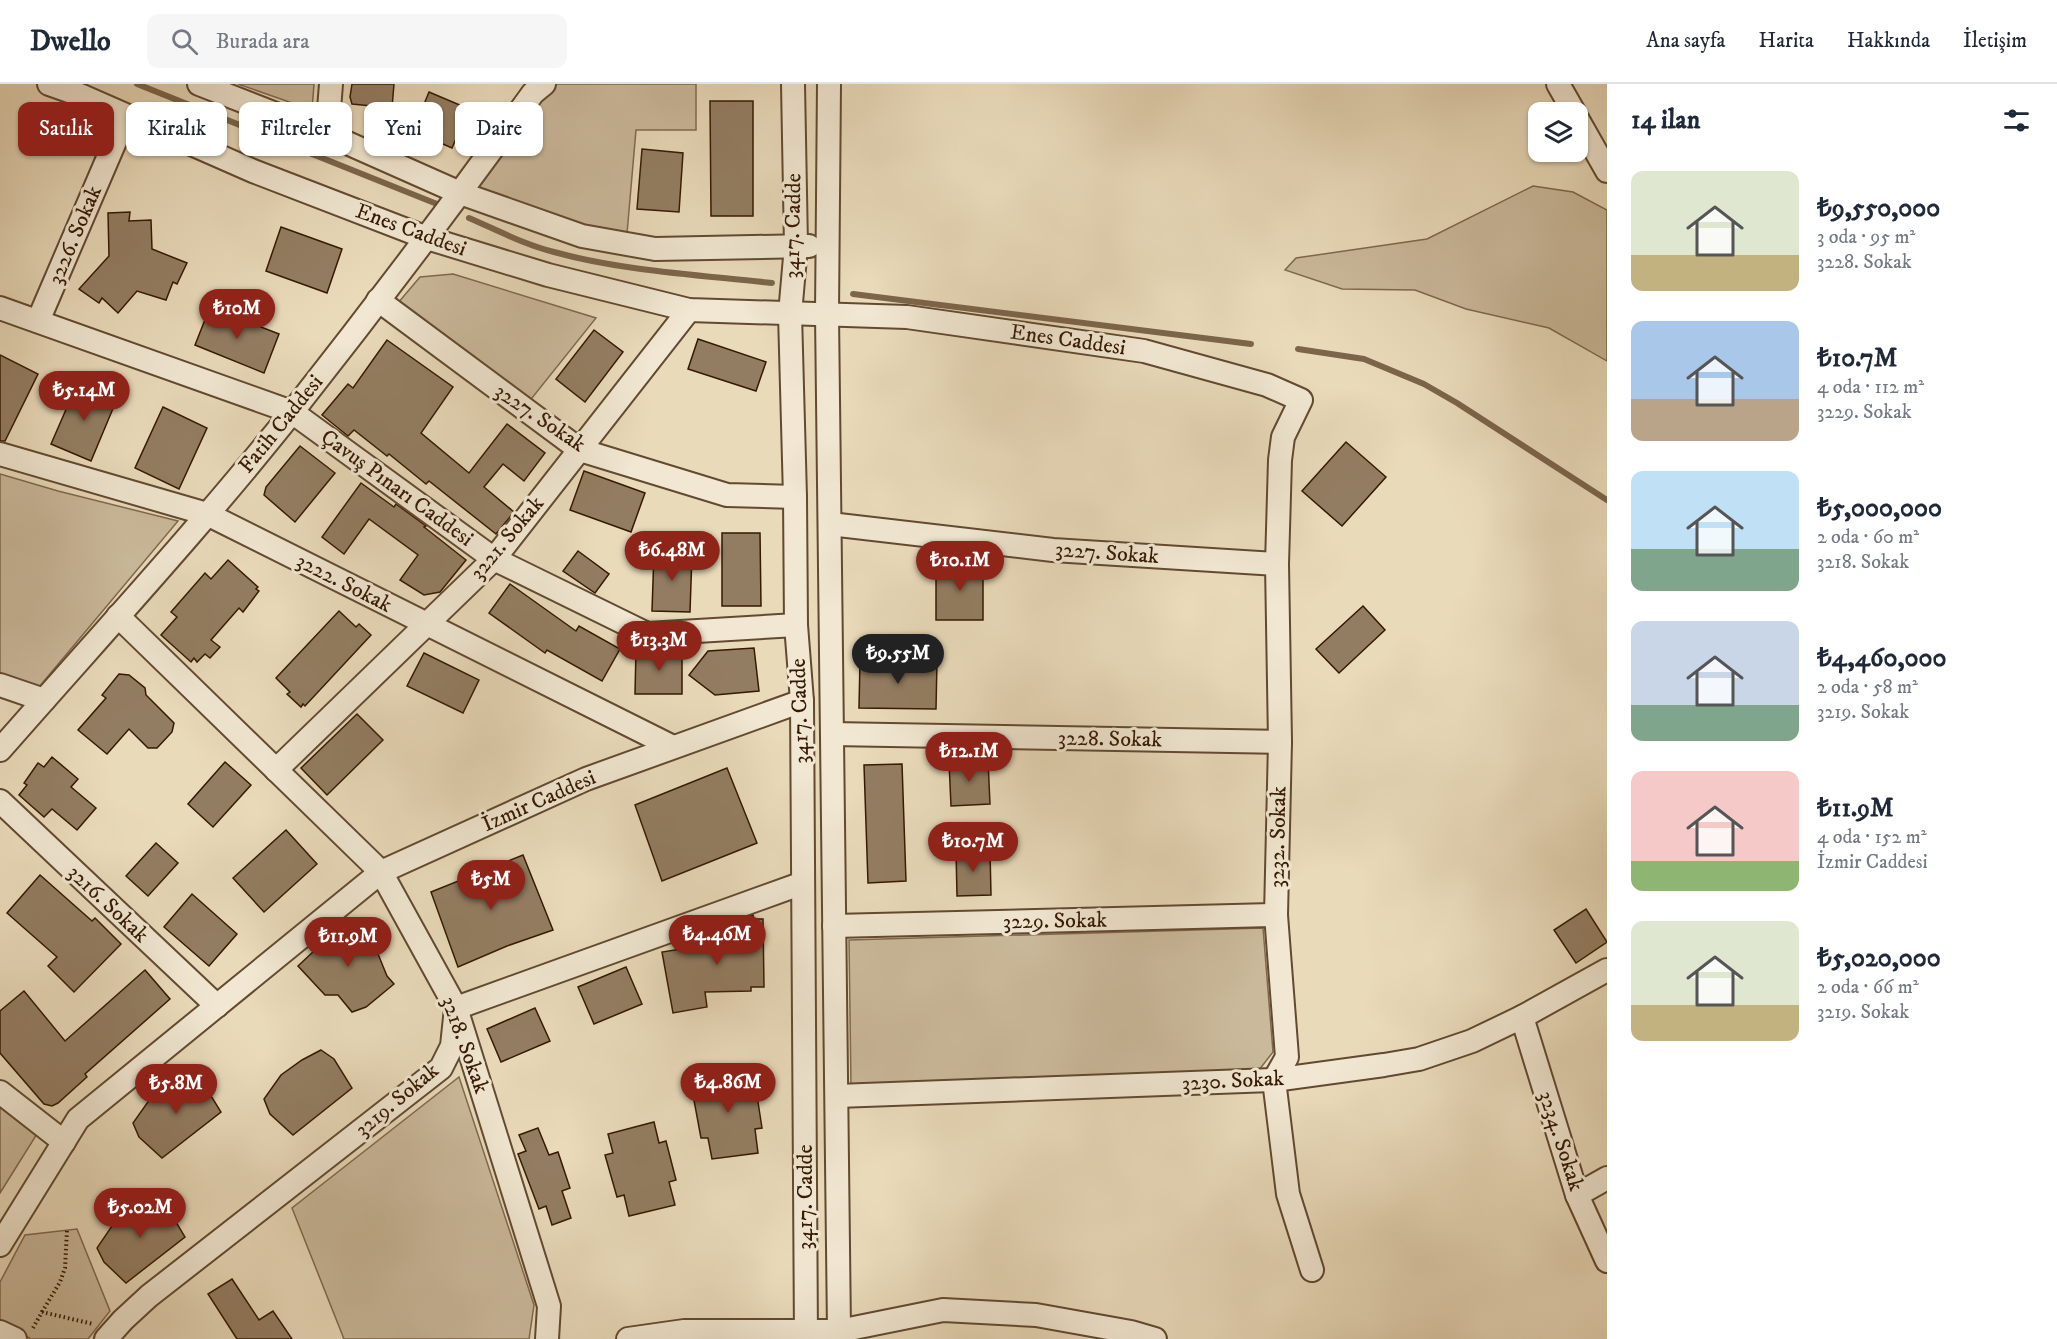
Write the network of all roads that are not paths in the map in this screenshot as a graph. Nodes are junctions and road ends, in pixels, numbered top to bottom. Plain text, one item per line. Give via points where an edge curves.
1 (49, 84) edge
2 (199, 84) edge
3 (331, 84) edge
4 (793, 84) edge
5 (829, 84) edge
6 (1558, 84) edge
7 (537, 87) edge
8 (245, 102) edge
9 (330, 102) edge
10 (1568, 102) edge
11 (126, 116) joint
12 (1588, 138) edge
13 (352, 145) edge
14 (218, 156) edge
15 (1607, 171) edge
16 (460, 192) junction
17 (427, 238) junction
18 (796, 246) junction
19 (828, 246) junction
20 (378, 300) junction
21 (0, 308) edge
22 (689, 310) junction
23 (790, 314) junction
24 (827, 314) junction
25 (38, 321) junction
26 (1301, 400) joint
27 (292, 411) junction
28 (580, 450) junction
29 (0, 454) edge
30 (795, 497) junction
31 (207, 514) junction
32 (830, 524) junction
33 (494, 559) junction
34 (1277, 564) junction
35 (118, 616) junction
36 (428, 624) junction
37 (796, 625) junction
38 (0, 685) edge
39 (44, 700) junction
40 (802, 701) junction
41 (832, 734) junction
42 (1280, 742) junction
43 (673, 747) junction
44 (0, 750) edge
45 (276, 770) junction
46 (0, 801) edge
47 (381, 872) junction
48 (803, 883) junction
49 (1276, 915) junction
50 (834, 926) junction
51 (1607, 970) edge
52 (217, 1006) junction
53 (456, 1008) junction
54 (1522, 1017) junction
55 (1274, 1080) junction
56 (0, 1092) edge
57 (837, 1096) junction
58 (64, 1142) junction
59 (1607, 1178) edge
60 (1577, 1195) junction
61 (0, 1245) edge
62 (1607, 1261) edge
63 (1312, 1270) dead end
64 (839, 1331) junction
65 (0, 1332) edge
66 (23, 1335) edge
67 (806, 1335) edge
68 (108, 1337) edge
69 (547, 1339) edge
70 (628, 1339) edge
71 (1155, 1339) edge

1 - 11 street, Enes Caddesi
2 - 8 street
3 - 9 street
4 - 18 street, 3417. Cadde
5 - 19 street, 3417. Cadde
6 - 10 street
7 - 16 street, Fatih Caddesi
11 - 25 street, 3226. Sokak
12 - 15 street
13 - 16 street
14 - 17 street, Enes Caddesi
16 - 17 street, Fatih Caddesi
16 - 18 street via 582,236 626,245 655,249
17 - 20 street, Fatih Caddesi
17 - 22 street, Enes Caddesi via 549,275
18 - 19 street
18 - 23 street, 3417. Cadde
19 - 24 street, 3417. Cadde
20 - 27 street, Fatih Caddesi
20 - 28 street, 3227. Sokak
21 - 25 street, Çavuş Pınarı Caddesi
22 - 23 street, Enes Caddesi
22 - 28 street, 3221. Sokak
23 - 24 street, Enes Caddesi
23 - 30 street, 3417. Cadde
24 - 26 street, Enes Caddesi via 907,317 1144,351 1267,385
24 - 32 street, 3417. Cadde
25 - 27 street, Çavuş Pınarı Caddesi
26 - 34 street, 3232. Sokak via 1283,437
27 - 31 street, Fatih Caddesi
27 - 33 street, Çavuş Pınarı Caddesi
28 - 30 street, 3227. Sokak via 727,495
28 - 33 street, 3221. Sokak
29 - 31 street, 3222. Sokak
30 - 37 street, 3417. Cadde
31 - 35 street, Fatih Caddesi
31 - 36 street, 3222. Sokak
32 - 34 street, 3227. Sokak via 1053,550
32 - 41 street, 3417. Cadde
33 - 36 street, 3221. Sokak
33 - 37 street, Çavuş Pınarı Caddesi via 647,634
34 - 42 street, 3232. Sokak
35 - 39 street, Fatih Caddesi
35 - 45 street, 3218. Sokak
36 - 43 street, 3222. Sokak
36 - 45 street, 3221. Sokak
37 - 40 street, 3417. Cadde
38 - 39 street
39 - 44 street, Fatih Caddesi
40 - 43 street, İzmir Caddesi
40 - 48 street, 3417. Cadde
41 - 42 street, 3228. Sokak
41 - 50 street, 3417. Cadde
42 - 49 street, 3232. Sokak
43 - 47 street, İzmir Caddesi via 586,779
45 - 47 street, 3218. Sokak
46 - 52 street, 3216. Sokak
47 - 52 street, İzmir Caddesi
47 - 53 street, 3218. Sokak
48 - 53 street
48 - 67 street, 3417. Cadde
49 - 50 street, 3229. Sokak
49 - 55 street, 3232. Sokak via 1287,1057
50 - 57 street, 3417. Cadde
51 - 54 street, 3230. Sokak
52 - 58 street, İzmir Caddesi via 78,1119
53 - 68 street, 3219. Sokak via 453,1046 441,1068 149,1296
53 - 69 street, 3218. Sokak via 549,1306
54 - 55 street, 3230. Sokak via 1472,1041 1419,1059
54 - 60 street, 3234. Sokak
55 - 57 street, 3230. Sokak
55 - 63 street via 1288,1194
56 - 58 street
57 - 64 street, 3417. Cadde
58 - 61 street, İzmir Caddesi
59 - 60 street
60 - 62 street, 3234. Sokak
64 - 67 street
64 - 71 street via 943,1310 1035,1315
65 - 66 street
67 - 70 street via 684,1331

